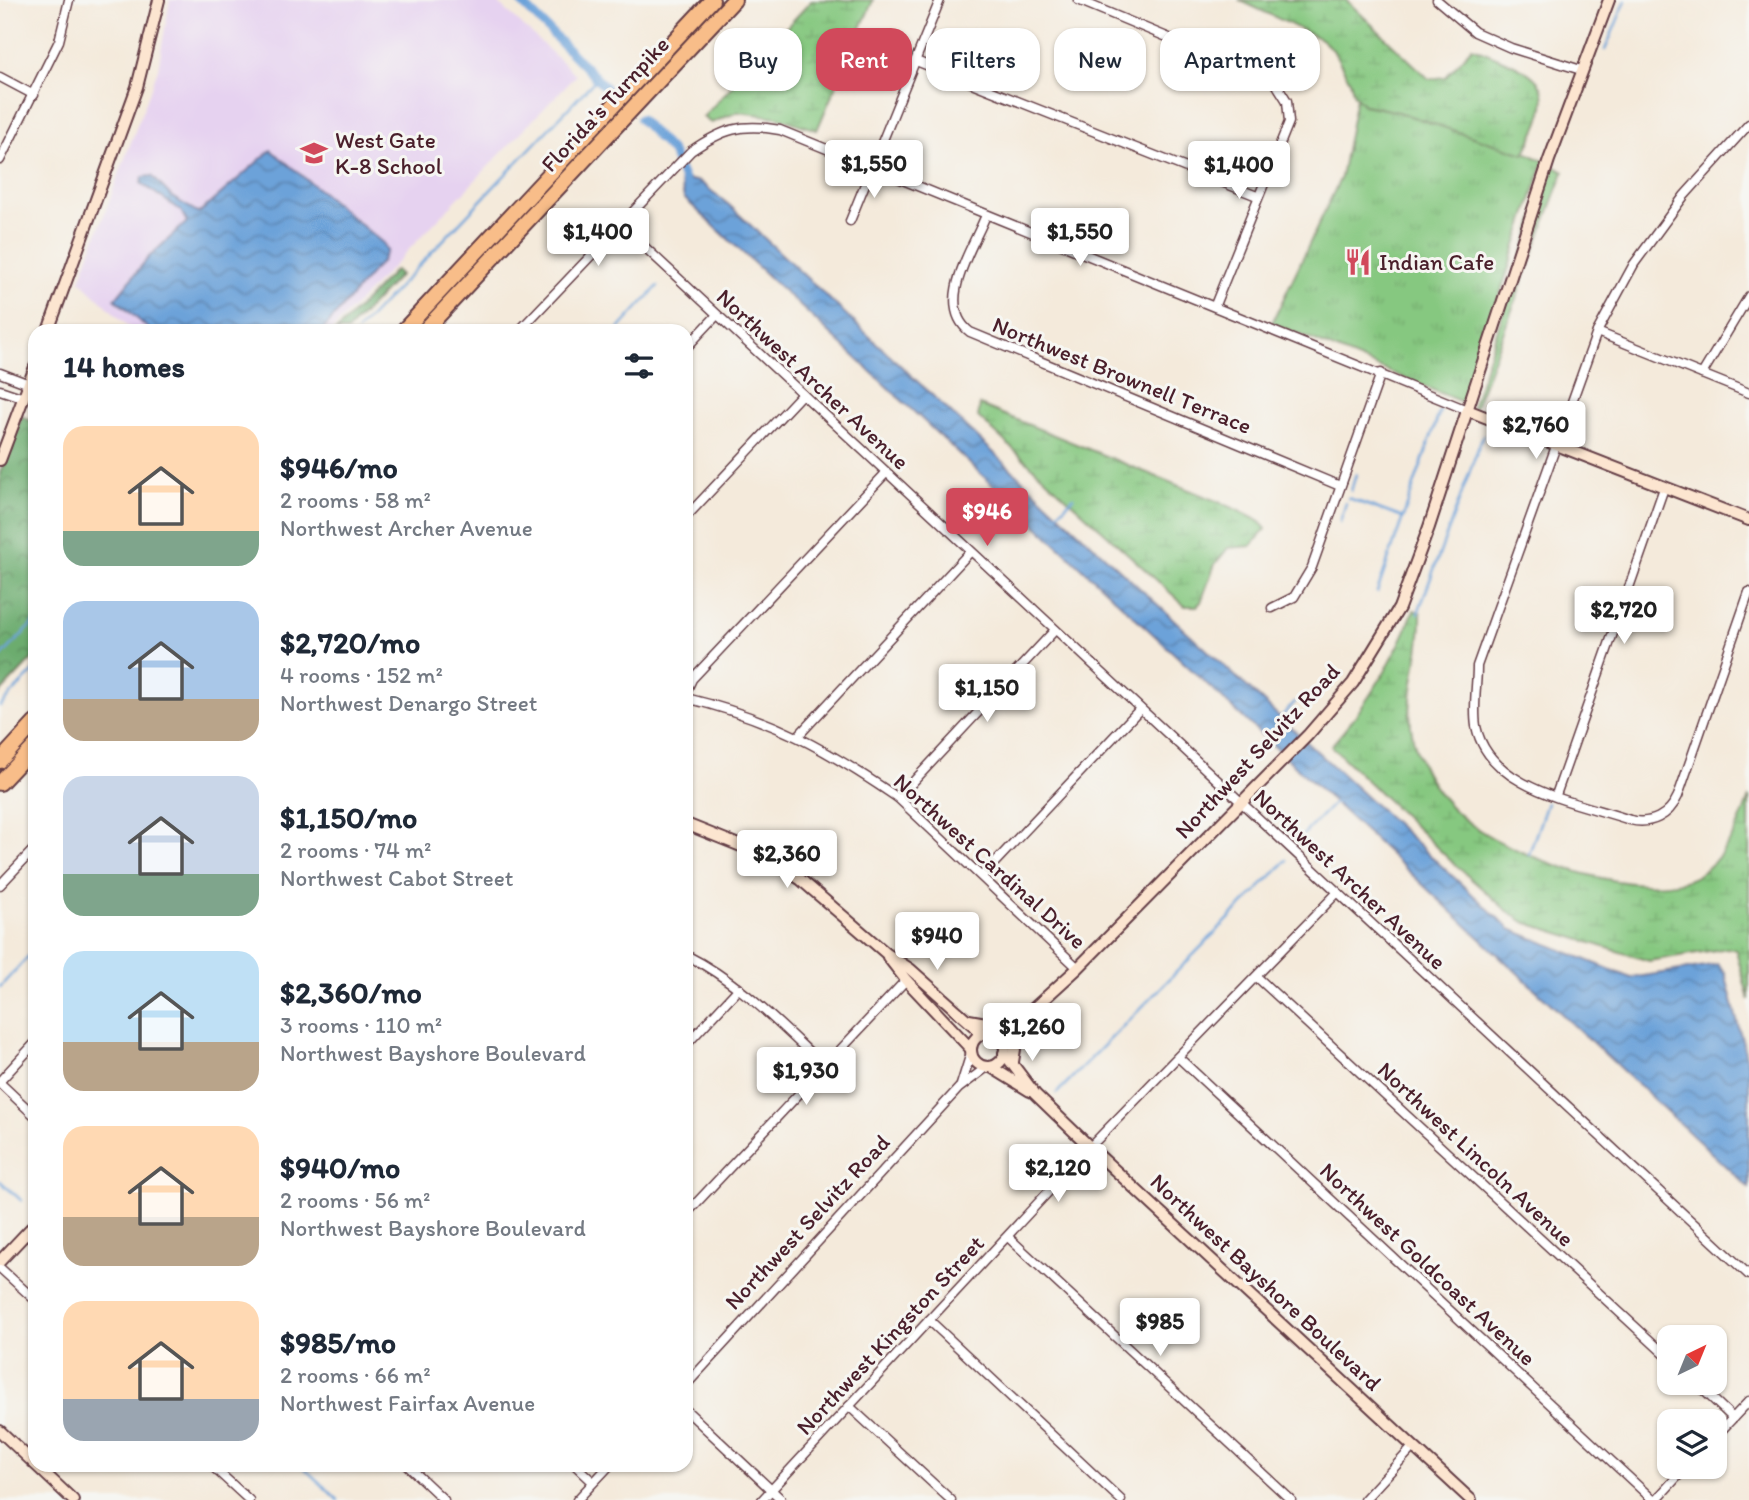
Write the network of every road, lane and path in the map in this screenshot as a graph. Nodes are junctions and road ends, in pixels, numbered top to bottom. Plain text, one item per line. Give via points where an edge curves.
1 (69, 0) edge
2 (159, 0) edge
3 (712, 0) edge
4 (734, 0) edge
5 (940, 0) edge
6 (1078, 0) edge
7 (1437, 0) edge
8 (1609, 0) edge
9 (916, 61) junction
10 (1581, 70) junction
11 (0, 77) edge
12 (34, 95) junction
13 (1749, 124) edge
14 (0, 160) edge
15 (872, 168) junction
16 (1257, 196) junction
17 (986, 215) junction
18 (850, 221) dead end
19 (620, 224) junction
20 (1749, 296) edge
21 (1215, 305) junction
22 (717, 315) junction
23 (51, 324) edge
24 (409, 324) edge
25 (431, 324) edge
26 (526, 324) edge
27 (1597, 332) junction
28 (693, 341) edge
29 (0, 373) edge
30 (1381, 373) junction
31 (1702, 374) junction
32 (28, 384) edge
33 (28, 387) edge
34 (0, 390) edge
35 (1749, 393) edge
36 (802, 394) junction
37 (24, 398) junction
38 (1467, 410) junction
39 (1557, 446) junction
40 (0, 460) edge
41 (886, 473) junction
42 (1340, 485) junction
43 (1664, 488) junction
44 (693, 510) edge
45 (1749, 520) edge
46 (970, 552) junction
47 (1749, 592) edge
48 (1272, 608) dead end
49 (1055, 630) junction
50 (693, 678) edge
51 (693, 700) edge
52 (1140, 709) junction
53 (28, 731) edge
54 (798, 736) junction
55 (28, 753) edge
56 (0, 761) edge
57 (0, 783) edge
58 (1556, 795) junction
59 (898, 798) junction
60 (1240, 803) junction
61 (693, 827) edge
62 (28, 855) edge
63 (983, 875) junction
64 (0, 885) edge
65 (1337, 892) junction
66 (887, 954) junction
67 (693, 958) edge
68 (1078, 968) junction
69 (1257, 977) junction
70 (906, 980) junction
71 (739, 988) junction
72 (1031, 1012) junction
73 (967, 1019) junction
74 (987, 1034) junction
75 (693, 1037) edge
76 (971, 1051) junction
77 (1004, 1051) junction
78 (28, 1052) edge
79 (1178, 1057) junction
80 (1013, 1062) junction
81 (824, 1066) junction
82 (989, 1067) junction
83 (0, 1082) edge
84 (960, 1088) junction
85 (1035, 1094) junction
86 (28, 1109) edge
87 (1090, 1147) junction
88 (693, 1206) edge
89 (28, 1231) edge
90 (1008, 1237) junction
91 (0, 1261) edge
92 (0, 1268) edge
93 (1749, 1275) edge
94 (28, 1294) edge
95 (929, 1321) junction
96 (1657, 1347) edge
97 (693, 1377) edge
98 (1709, 1395) edge
99 (1749, 1401) edge
100 (849, 1406) junction
101 (693, 1417) edge
102 (1733, 1418) junction
103 (1727, 1424) edge
104 (0, 1432) edge
105 (1413, 1447) junction
106 (28, 1458) edge
107 (44, 1472) edge
108 (219, 1472) edge
109 (414, 1472) edge
110 (582, 1472) edge
111 (603, 1472) edge
112 (1674, 1479) edge
113 (593, 1482) junction
114 (772, 1490) junction
115 (74, 1500) edge
116 (249, 1500) edge
117 (444, 1500) edge
118 (577, 1500) edge
119 (762, 1500) edge
120 (782, 1500) edge
121 (951, 1500) edge
122 (1121, 1500) edge
123 (1292, 1500) edge
124 (1364, 1500) edge
125 (1471, 1500) edge
126 (1654, 1500) edge

1 - 12 street via 59,41
2 - 23 street via 137,87
3 - 24 highway, Florida's Turnpike
4 - 25 highway, Florida's Turnpike
5 - 9 street
6 - 16 street via 1275,82 1287,101 1289,122
7 - 10 street via 1475,32
8 - 10 street, Northwest Selvitz Road
9 - 15 street
9 - 16 street
10 - 38 street, Northwest Selvitz Road
11 - 12 street
12 - 14 street
13 - 27 street via 1684,196 1634,264
15 - 17 street
15 - 18 street
15 - 19 street via 780,130 755,126 717,132 691,151
16 - 21 street
17 - 21 street
17 - 42 street, Northwest Brownell Terrace via 954,294 957,318 970,332
19 - 22 street, Northwest Archer Avenue
19 - 26 street
20 - 31 street
21 - 30 street
22 - 28 street
22 - 36 street, Northwest Archer Avenue
27 - 31 street
27 - 39 street
29 - 32 street
30 - 38 street
30 - 42 street
31 - 35 street
33 - 37 street
34 - 37 street
36 - 41 street, Northwest Archer Avenue
36 - 44 street
37 - 40 street
38 - 39 street
38 - 60 street, Northwest Selvitz Road via 1399,608 1353,683
39 - 43 street
39 - 58 street via 1477,666 1476,723 1481,743 1498,765 1520,781
41 - 46 street, Northwest Archer Avenue
41 - 50 street
42 - 48 street via 1326,536 1305,583 1294,597
43 - 45 street
43 - 58 street
46 - 49 street, Northwest Archer Avenue
46 - 54 street
47 - 58 street via 1671,808 1653,820 1637,822
49 - 52 street, Northwest Archer Avenue
49 - 59 street
51 - 54 street, Northwest Cardinal Drive
52 - 60 street, Northwest Archer Avenue
52 - 63 street
53 - 56 highway
54 - 59 street, Northwest Cardinal Drive
55 - 57 highway
59 - 63 street, Northwest Cardinal Drive
60 - 65 street, Northwest Archer Avenue
60 - 68 street, Northwest Selvitz Road
61 - 66 street via 761,854 800,879
62 - 64 street
63 - 68 street, Northwest Cardinal Drive
65 - 69 street, Northwest Kingston Street
65 - 93 street, Northwest Archer Avenue
66 - 70 street
66 - 73 street
67 - 71 street
68 - 72 street, Northwest Selvitz Road
69 - 79 street, Northwest Kingston Street
69 - 96 street, Northwest Lincoln Avenue
70 - 76 street
70 - 81 street
71 - 75 street
71 - 81 street
72 - 73 street via 992,1024
72 - 74 street, Northwest Selvitz Road via 1002,1031
72 - 77 street, Northwest Selvitz Road
72 - 80 street via 1016,1043
73 - 74 street
74 - 76 street via 974,1040
74 - 77 street via 999,1038
76 - 82 street via 975,1062
76 - 84 street, Northwest Selvitz Road
77 - 80 street, Northwest Bayshore Boulevard
77 - 82 street via 1000,1062
78 - 83 street
79 - 87 street, Northwest Kingston Street
79 - 126 street, Northwest Goldcoast Avenue
80 - 85 street, Northwest Bayshore Boulevard
81 - 88 street
82 - 84 street, Northwest Selvitz Road
82 - 85 street, Northwest Bayshore Boulevard
83 - 86 street
84 - 97 street, Northwest Selvitz Road
85 - 87 street, Northwest Bayshore Boulevard
87 - 90 street, Northwest Kingston Street
87 - 105 street, Northwest Bayshore Boulevard
89 - 91 street
90 - 95 street, Northwest Kingston Street
90 - 123 street
92 - 94 street
95 - 100 street, Northwest Kingston Street
95 - 122 street
98 - 102 street
99 - 102 street
100 - 114 street, Northwest Kingston Street
100 - 121 street
101 - 114 street
102 - 103 street
104 - 106 street
105 - 124 street
105 - 125 street, Northwest Bayshore Boulevard
107 - 115 street
108 - 116 street
109 - 117 street
110 - 113 street
111 - 113 street
112 - 126 street
113 - 118 street
114 - 119 street, Northwest Kingston Street
114 - 120 street

